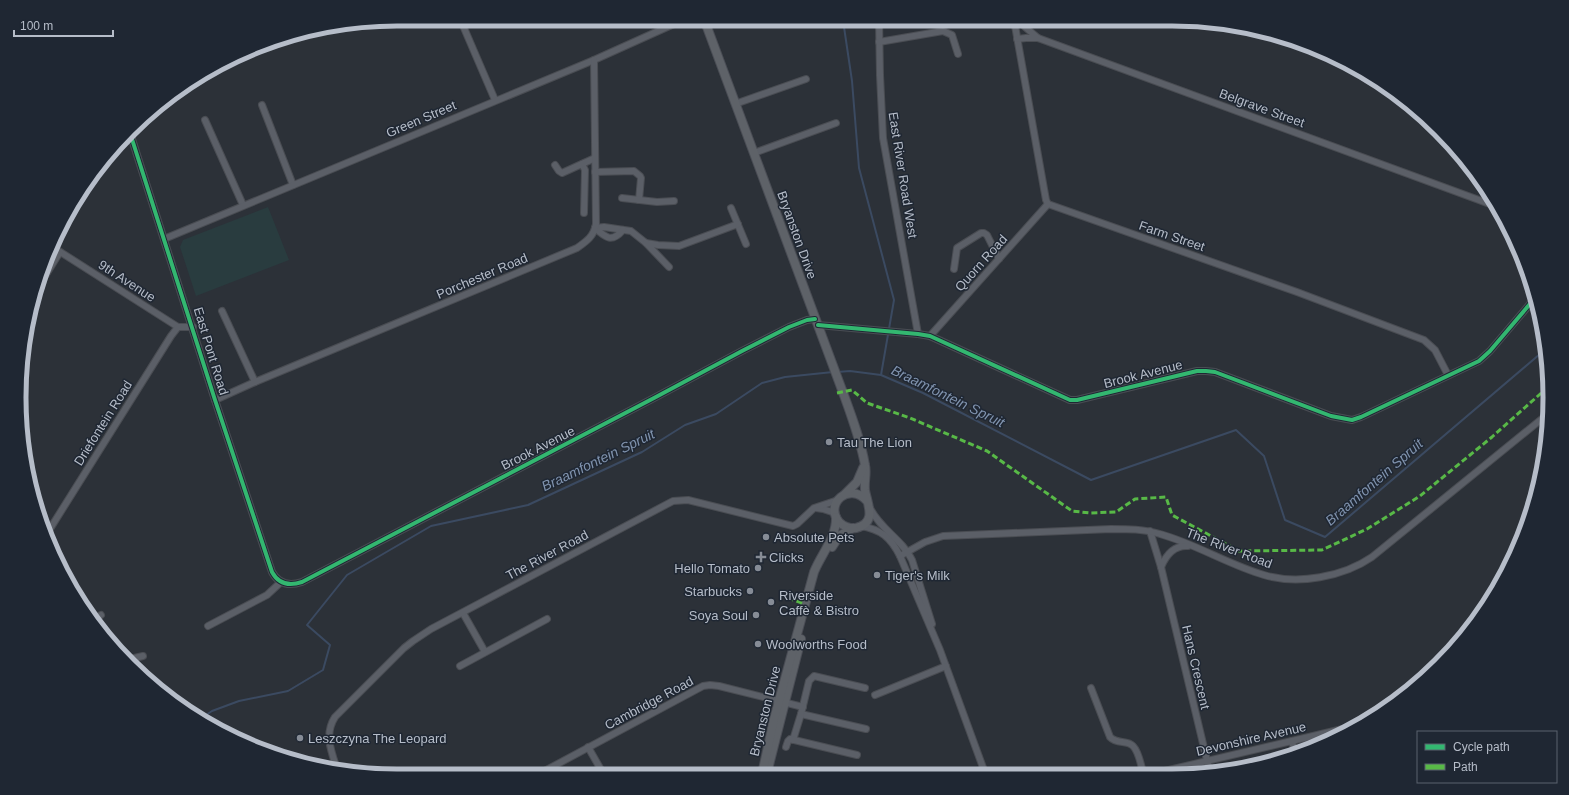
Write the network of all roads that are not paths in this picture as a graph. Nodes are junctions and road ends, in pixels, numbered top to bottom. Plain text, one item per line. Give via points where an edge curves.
1 (463, 26) edge
2 (670, 26) edge
3 (707, 26) edge
4 (879, 26) edge
5 (1015, 26) edge
6 (1025, 26) edge
7 (1038, 38) junction
8 (1017, 39) junction
9 (879, 42) junction
10 (958, 54) dead end
11 (594, 60) junction
12 (806, 78) dead end
13 (495, 100) junction
14 (735, 104) junction
15 (262, 105) dead end
16 (205, 120) dead end
17 (836, 123) dead end
18 (132, 138) edge
19 (754, 153) junction
20 (595, 158) junction
21 (582, 164) junction
22 (555, 165) dead end
23 (595, 172) junction
24 (293, 184) junction
25 (622, 198) dead end
26 (639, 200) junction
27 (674, 201) dead end
28 (1487, 202) edge
29 (1048, 204) junction
30 (243, 206) junction
31 (731, 208) dead end
32 (584, 213) dead end
33 (738, 224) junction
34 (595, 228) junction
35 (623, 230) junction
36 (164, 239) junction
37 (646, 243) junction
38 (746, 244) dead end
39 (56, 250) edge
40 (60, 252) junction
41 (999, 259) junction
42 (669, 267) dead end
43 (954, 269) dead end
44 (49, 270) edge
45 (1531, 303) edge
46 (222, 311) dead end
47 (817, 322) junction
48 (178, 327) junction
49 (193, 327) junction
50 (918, 334) junction
51 (930, 336) junction
52 (1448, 375) junction
53 (255, 382) junction
54 (215, 400) junction
55 (1542, 420) edge
56 (864, 461) junction
57 (841, 498) junction
58 (868, 504) junction
59 (814, 508) junction
60 (836, 515) junction
61 (856, 527) junction
62 (50, 529) edge
63 (1150, 532) junction
64 (1193, 546) junction
65 (908, 551) junction
66 (900, 556) junction
67 (1161, 567) junction
68 (281, 582) junction
69 (463, 613) junction
70 (547, 619) dead end
71 (208, 626) dead end
72 (935, 639) junction
73 (485, 652) junction
74 (143, 656) dead end
75 (133, 658) edge
76 (460, 666) dead end
77 (946, 666) junction
78 (865, 688) dead end
79 (1091, 688) dead end
80 (875, 695) dead end
81 (782, 702) junction
82 (803, 707) junction
83 (801, 714) junction
84 (866, 729) dead end
85 (1337, 730) edge
86 (793, 740) junction
87 (1292, 741) junction
88 (786, 747) dead end
89 (588, 748) junction
90 (1294, 748) edge
91 (857, 755) dead end
92 (1207, 761) junction
93 (336, 764) edge
94 (1208, 767) edge
95 (548, 769) edge
96 (601, 769) edge
97 (763, 769) edge
98 (768, 769) edge
99 (984, 769) edge
100 (1142, 769) edge
101 (1173, 769) edge

1 - 13 street
2 - 11 street, Green Street
3 - 14 main road, Bryanston Drive
4 - 9 street, East River Road West
5 - 8 street
6 - 7 street
7 - 8 street, Belgrave Street
7 - 28 street, Belgrave Street
8 - 29 street
9 - 10 street via 943,31 952,35
9 - 50 street, East River Road West via 883,138
11 - 13 street, Green Street
11 - 20 street
12 - 14 street
13 - 24 street, Green Street
14 - 19 main road, Bryanston Drive
15 - 24 street
16 - 30 street
17 - 19 street
18 - 36 street, East Pont Road
19 - 47 main road, Bryanston Drive
20 - 21 street
20 - 23 street
21 - 22 street via 562,172
21 - 32 street via 585,170
23 - 26 street via 634,171 641,178
23 - 34 street
24 - 30 street, Green Street
25 - 26 street
26 - 27 street
29 - 41 street, Quorn Road
29 - 52 street, Farm Street via 1290,289 1424,340 1434,350
30 - 36 street, Green Street
31 - 33 street
33 - 37 street via 681,245
33 - 38 street
34 - 35 street
34 - 35 street via 603,236 612,238
34 - 53 street, Porchester Road via 592,236 577,248
35 - 37 street via 631,231
36 - 49 street, East Pont Road
37 - 42 street
39 - 40 street, 9th Avenue
40 - 44 street
40 - 48 street, 9th Avenue
41 - 43 street via 987,235 981,233 957,248
41 - 51 street, Quorn Road
45 - 52 street, Brook Avenue via 1485,356 1468,367
46 - 53 street
47 - 50 street, Brook Avenue
47 - 56 main road, Bryanston Drive via 845,398
47 - 68 street, Brook Avenue via 807,320 789,327 302,582
48 - 49 street
48 - 62 street, Driefontein Road
49 - 54 street, East Pont Road
50 - 51 street, Brook Avenue
51 - 52 street, Brook Avenue via 1073,400 1206,371 1221,374 1331,416 1352,420
53 - 54 street, Porchester Road
54 - 68 street, East Pont Road via 272,572
55 - 64 street, The River Road via 1372,557 1343,573 1294,579 1266,576
56 - 57 main road via 857,482
56 - 58 main road, Bryanston Drive
57 - 58 main road via 848,493 859,494
57 - 59 street, The River Road
57 - 60 main road via 836,504
58 - 61 main road via 868,519
58 - 65 street via 879,524
59 - 60 street via 823,508
59 - 69 street, The River Road via 793,526 688,500 673,501
60 - 61 main road via 843,525
60 - 81 main road, Bryanston Drive via 835,531 814,572
61 - 66 street via 870,528 882,533
61 - 81 main road, Bryanston Drive via 836,539 824,558
63 - 64 street, The River Road
63 - 65 street, The River Road via 1112,529 943,536
63 - 67 street, Hans Crescent
64 - 67 street via 1183,546 1174,550
65 - 66 street, The River Road
65 - 72 street
66 - 72 street
67 - 92 street, Hans Crescent
68 - 71 street via 267,595
69 - 73 street
69 - 93 street, The River Road via 421,635 404,648 341,711 332,723 328,736
70 - 73 street
72 - 77 street
73 - 76 street
74 - 75 street
77 - 80 street
77 - 99 street
78 - 82 street via 814,676 809,681
79 - 100 street via 1110,737 1116,742 1133,745
81 - 82 street, Cambridge Road
81 - 89 street, Cambridge Road via 719,686 704,686
81 - 97 main road, Bryanston Drive
81 - 98 main road, Bryanston Drive
82 - 83 street
83 - 84 street
83 - 86 street
85 - 87 street, Devonshire Avenue
86 - 88 street via 788,741
86 - 91 street
87 - 90 street
87 - 92 street, Devonshire Avenue
89 - 95 street, Cambridge Road
89 - 96 street
92 - 94 street, Hans Crescent
92 - 101 street, Devonshire Avenue

